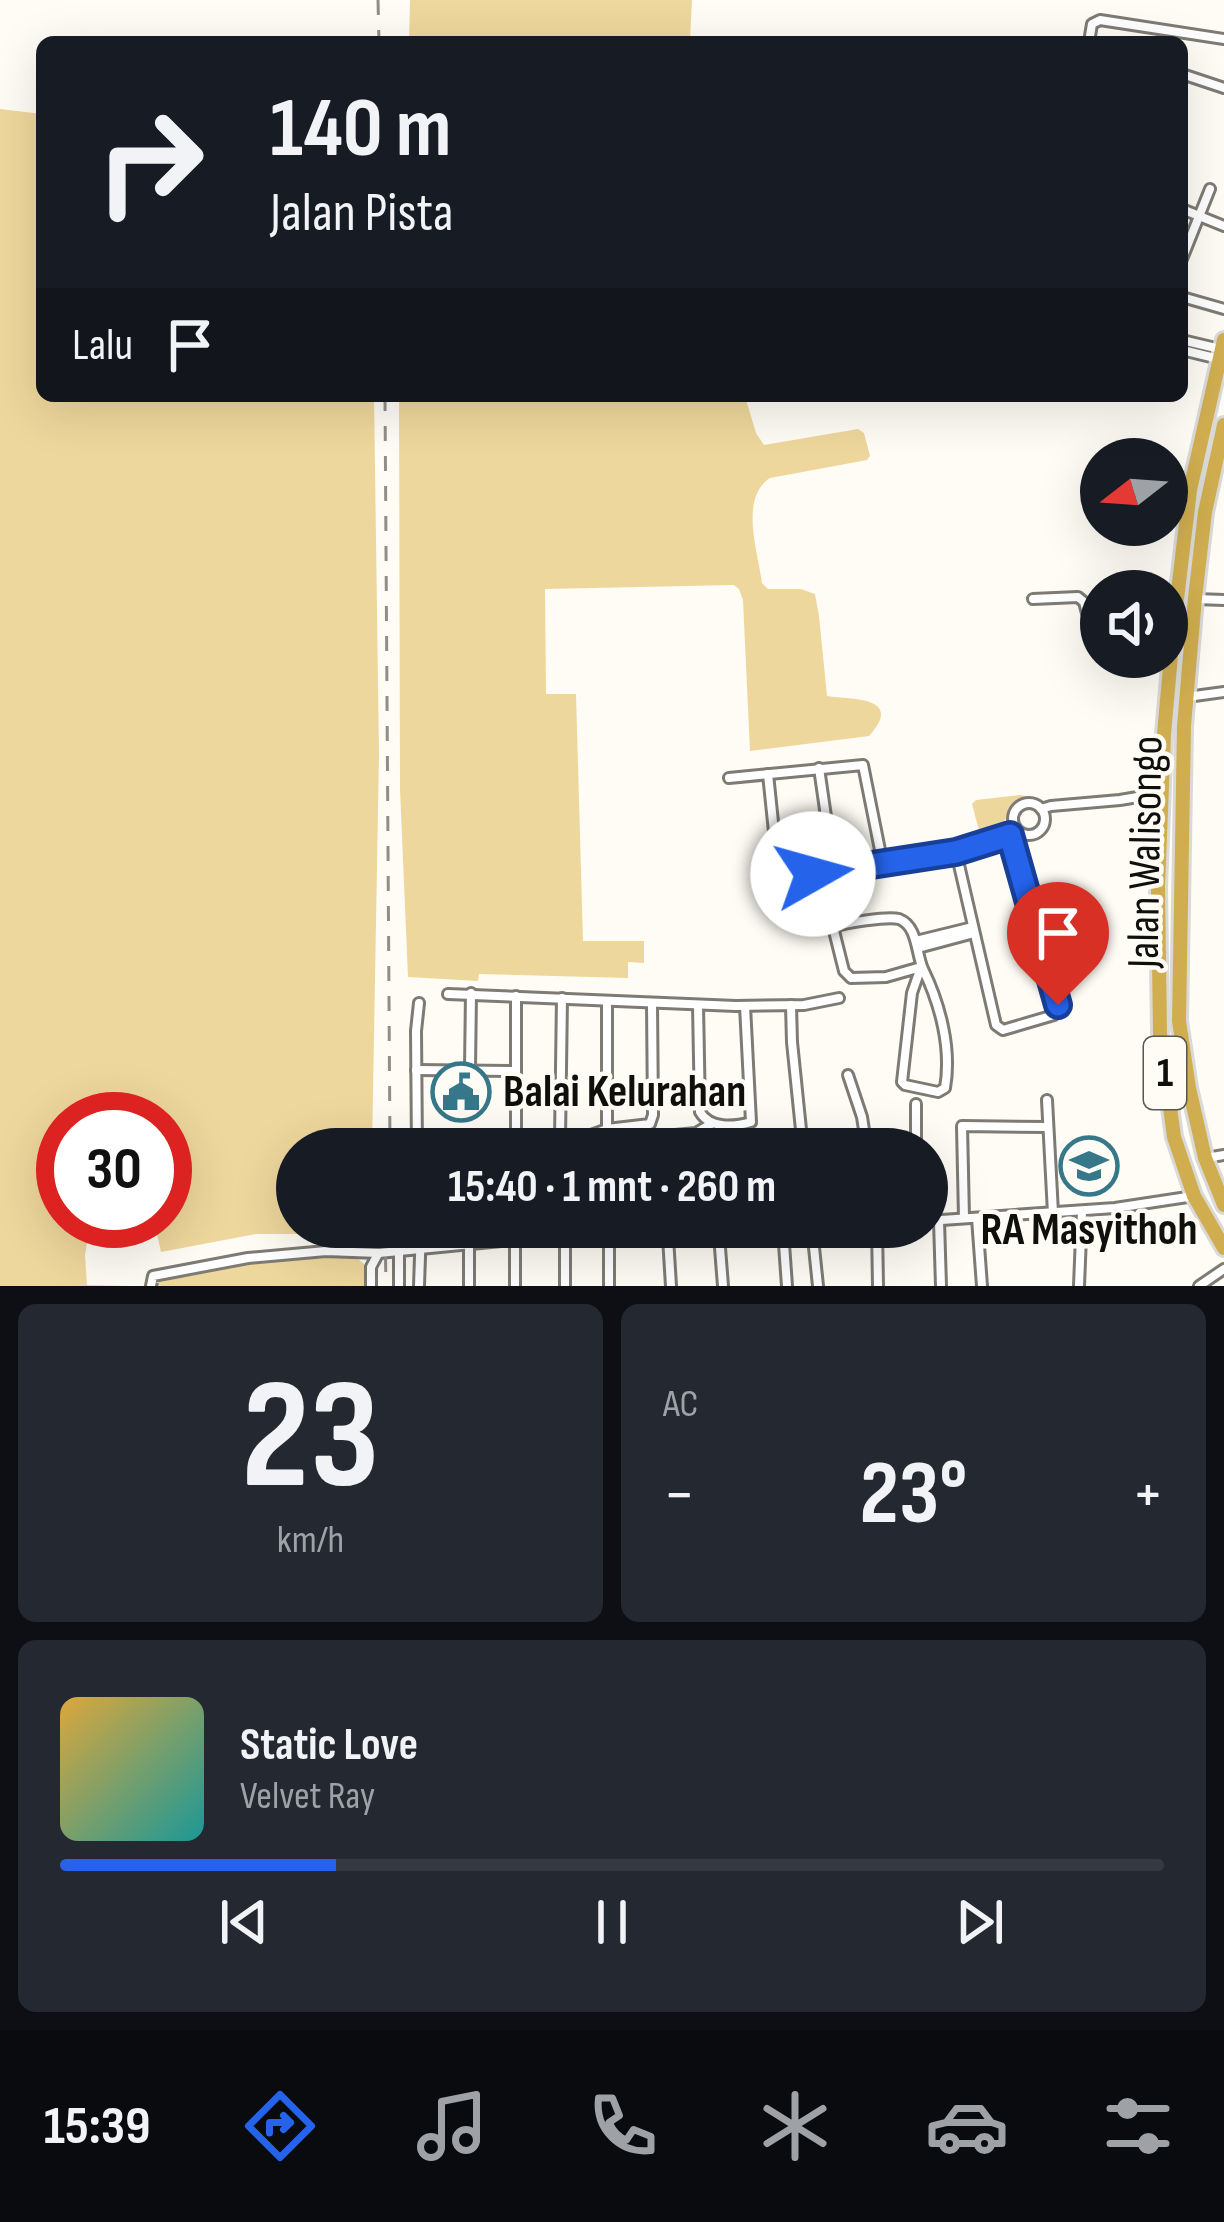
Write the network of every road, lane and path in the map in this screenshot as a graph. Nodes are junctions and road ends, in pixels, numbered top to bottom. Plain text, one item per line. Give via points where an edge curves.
1 (1090, 36) edge
2 (1224, 39) edge
3 (1188, 76) edge
4 (1224, 88) edge
5 (1210, 189) dead end
6 (1188, 212) edge
7 (1200, 217) junction
8 (1224, 226) edge
9 (1188, 245) edge
10 (1188, 299) edge
11 (1224, 309) edge
12 (1188, 341) edge
13 (1222, 349) edge
14 (1188, 350) edge
15 (1224, 424) edge
16 (1179, 570) edge
17 (1195, 598) junction
18 (1033, 599) dead end
19 (1080, 599) edge
20 (1224, 600) edge
21 (1167, 678) edge
22 (1224, 692) edge
23 (1187, 697) junction
24 (819, 768) junction
25 (768, 774) junction
26 (729, 778) dead end
27 (1160, 793) junction
28 (1041, 809) junction
29 (1013, 832) junction
30 (956, 852) junction
31 (883, 865) junction
32 (834, 872) junction
33 (779, 880) junction
34 (762, 882) dead end
35 (1158, 886) junction
36 (1180, 886) junction
37 (973, 930) junction
38 (917, 945) junction
39 (921, 967) junction
40 (471, 993) junction
41 (448, 994) dead end
42 (516, 996) junction
43 (562, 998) junction
44 (839, 998) dead end
45 (607, 1002) junction
46 (419, 1003) dead end
47 (652, 1004) junction
48 (698, 1005) junction
49 (791, 1005) junction
50 (745, 1006) junction
51 (416, 1070) junction
52 (470, 1070) junction
53 (516, 1071) junction
54 (848, 1075) dead end
55 (1047, 1100) dead end
56 (916, 1104) dead end
57 (717, 1125) junction
58 (1048, 1127) junction
59 (417, 1128) edge
60 (516, 1128) edge
61 (560, 1128) edge
62 (611, 1128) edge
63 (617, 1128) edge
64 (709, 1128) edge
65 (718, 1128) edge
66 (801, 1128) edge
67 (864, 1128) edge
68 (916, 1128) edge
69 (1224, 1155) edge
70 (1205, 1158) junction
71 (1194, 1196) junction
72 (1224, 1205) edge
73 (1082, 1210) junction
74 (1053, 1213) junction
75 (964, 1218) junction
76 (977, 1218) junction
77 (948, 1220) edge
78 (1224, 1247) edge
79 (422, 1248) joint
80 (469, 1248) edge
81 (514, 1248) edge
82 (565, 1248) edge
83 (609, 1248) edge
84 (669, 1248) edge
85 (719, 1248) edge
86 (784, 1248) edge
87 (816, 1248) edge
88 (877, 1248) edge
89 (939, 1248) edge
90 (399, 1252) junction
91 (379, 1253) junction
92 (1224, 1269) edge
93 (151, 1286) edge
94 (371, 1286) edge
95 (399, 1286) edge
96 (419, 1286) edge
97 (469, 1286) edge
98 (515, 1286) edge
99 (565, 1286) edge
100 (609, 1286) edge
101 (671, 1286) edge
102 (723, 1286) edge
103 (787, 1286) edge
104 (818, 1286) edge
105 (878, 1286) edge
106 (940, 1286) edge
107 (982, 1286) edge
108 (1079, 1286) edge
109 (1199, 1286) edge

1 - 2 street via 1100,20
3 - 4 street
5 - 7 street
6 - 7 street
7 - 8 street
7 - 9 street
10 - 11 street
12 - 13 street
13 - 14 street
13 - 16 highway, Jalan Walisongo / 1
15 - 17 highway, Jalan Walisongo / 1
17 - 20 street
17 - 23 highway, Jalan Walisongo / 1
18 - 19 street
21 - 27 highway, Jalan Walisongo / 1
22 - 23 street
23 - 36 highway, Jalan Walisongo / 1
24 - 25 street
24 - 31 street via 863,765
24 - 32 street
25 - 26 street
25 - 33 street
27 - 28 street
27 - 35 highway, Jalan Walisongo / 1
28 - 29 street via 1018,807
28 - 29 street via 1039,832
29 - 30 street
29 - 37 street via 1059,1011 1003,1030 996,1025
30 - 31 street
30 - 37 street
31 - 32 street
32 - 33 street
33 - 34 street
35 - 36 highway
35 - 71 highway, Jalan Walisongo / 1 via 1160,1034 1174,1137
36 - 70 highway, Jalan Walisongo / 1 via 1179,1021
37 - 38 street
38 - 39 street
38 - 39 street via 896,919 833,927 850,979
39 - 39 street via 901,1076 905,1085 938,1092 948,1057
40 - 41 street
40 - 42 street
40 - 52 street
42 - 43 street
42 - 53 street
43 - 45 street
43 - 61 street
44 - 49 street
45 - 47 street
45 - 62 street
46 - 51 street
47 - 48 street
47 - 63 street via 652,1122
48 - 50 street
48 - 57 street via 700,1112
49 - 50 street
49 - 66 street
50 - 57 street via 751,1122
51 - 52 street
51 - 59 street
52 - 53 street
53 - 60 street
54 - 67 street
55 - 58 street
56 - 68 street
57 - 64 street
57 - 65 street
58 - 74 street
58 - 75 street via 964,1124
69 - 70 street
70 - 72 highway, Jalan Walisongo / 1
71 - 73 street
71 - 78 highway, Jalan Walisongo / 1
73 - 74 street
73 - 108 street
74 - 76 street
75 - 76 street
75 - 77 street
76 - 107 street
79 - 90 street
79 - 96 street
80 - 97 street
81 - 98 street
82 - 99 street
83 - 100 street
84 - 101 street
85 - 102 street
86 - 103 street
87 - 104 street
88 - 105 street
89 - 106 street
90 - 91 street
90 - 95 street
91 - 93 street via 248,1258 153,1276
91 - 94 street
92 - 109 street

